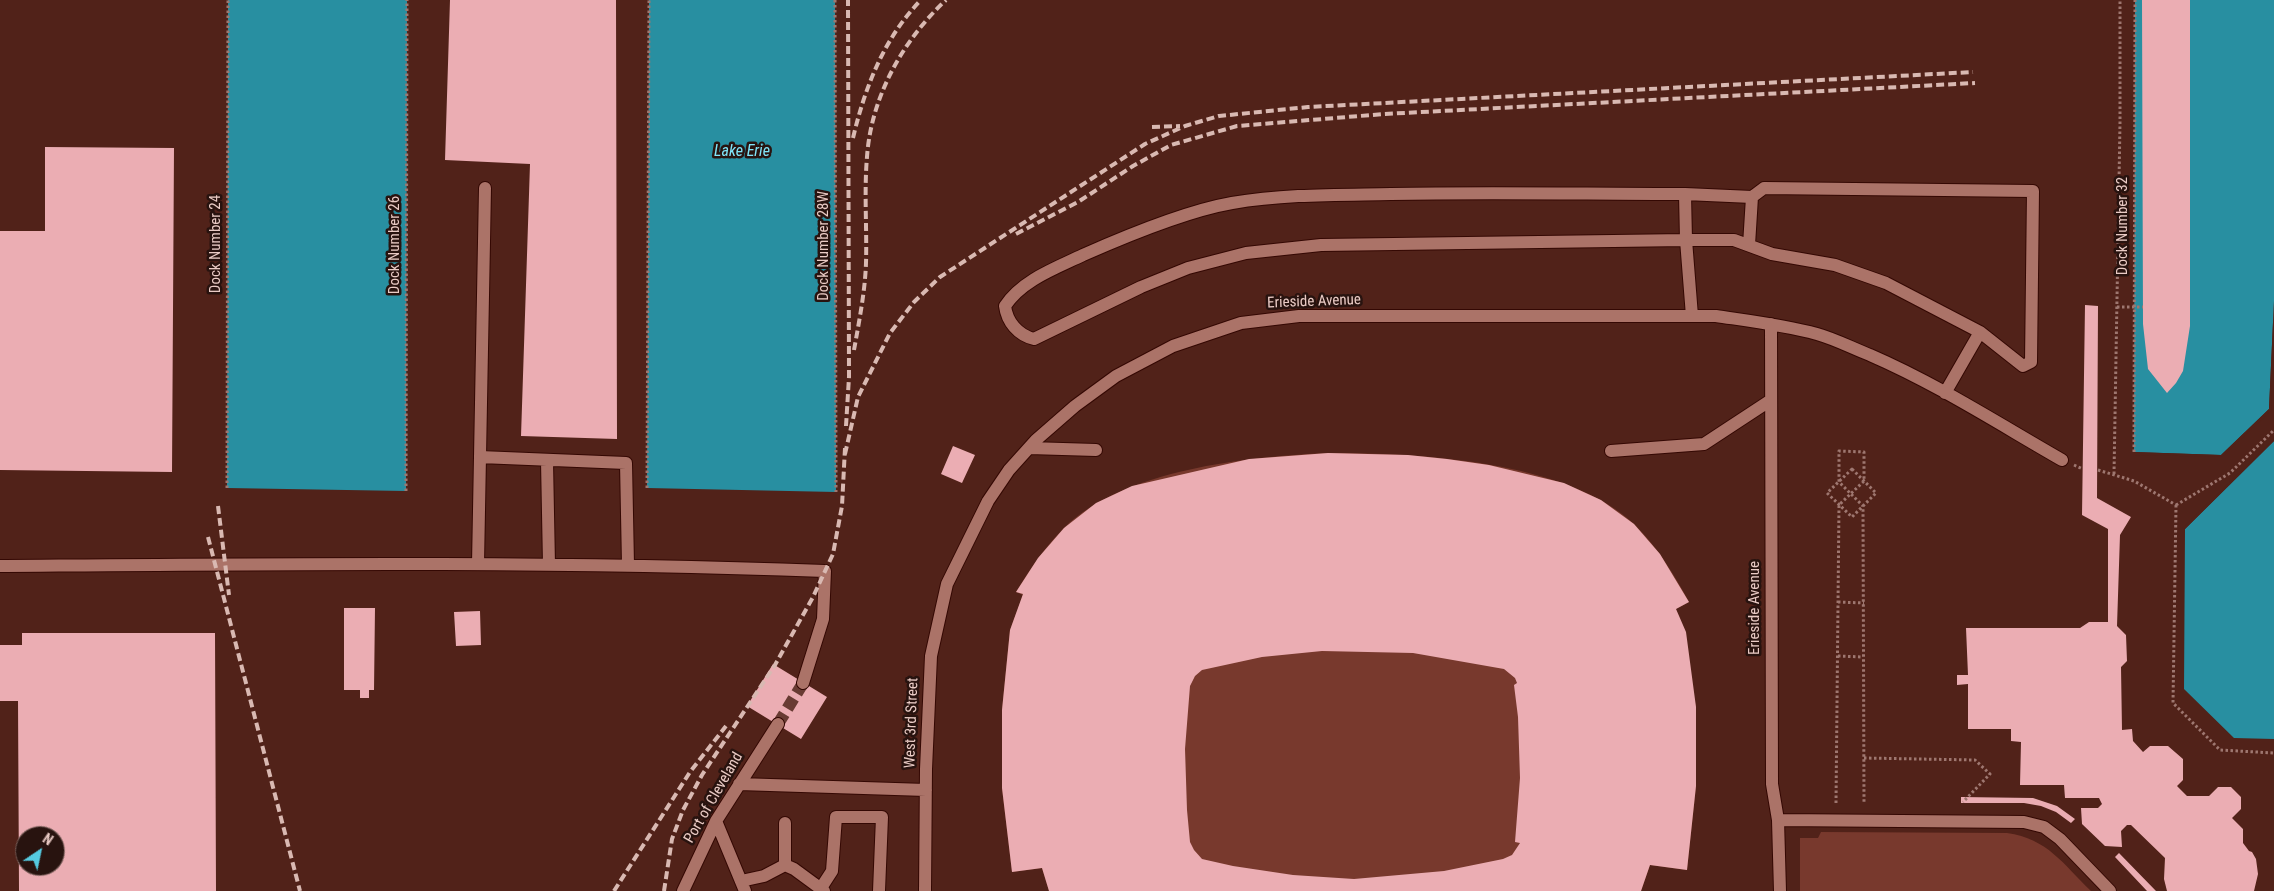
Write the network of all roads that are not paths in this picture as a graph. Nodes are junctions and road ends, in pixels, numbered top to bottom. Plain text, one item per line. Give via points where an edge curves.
1 (485, 188) dead end
2 (1685, 194) junction
3 (1752, 196) junction
4 (1686, 240) junction
5 (1749, 245) junction
6 (1692, 316) junction
7 (1771, 324) junction
8 (1980, 332) junction
9 (1945, 392) junction
10 (1771, 400) junction
11 (1029, 448) junction
12 (1096, 450) dead end
13 (1610, 451) dead end
14 (480, 457) junction
15 (2062, 460) dead end
16 (547, 461) junction
17 (957, 560) joint
18 (478, 564) junction
19 (549, 564) junction
20 (628, 565) junction
21 (0, 566) edge
22 (803, 683) tunnel mouth
23 (778, 724) tunnel mouth
24 (739, 784) junction
25 (926, 790) junction
26 (1778, 820) junction
27 (716, 821) junction
28 (785, 823) dead end
29 (785, 866) junction
30 (743, 886) edge
31 (823, 890) edge
32 (683, 891) edge
33 (879, 891) edge
34 (925, 891) edge
35 (1780, 891) edge
36 (2110, 891) edge

1 - 14 street
2 - 3 street
2 - 4 street
2 - 4 street via 1443,193 1278,197 1231,203 1116,240 1046,272 1012,296 1005,306 1006,318 1024,337 1034,339 1180,271 1246,253 1321,245
3 - 5 street
3 - 8 street via 1764,188 2033,191 2031,362 2022,366
4 - 5 street via 1734,240
4 - 6 street
5 - 8 street via 1772,254 1835,265 1886,283
6 - 7 street, Erieside Avenue
6 - 11 street, Erieside Avenue via 1299,316 1240,323 1173,346 1116,376
7 - 9 street, Erieside Avenue via 1818,334 1899,368
7 - 10 street, Erieside Avenue
8 - 9 street
9 - 15 street, Erieside Avenue
10 - 13 street via 1704,444
10 - 26 street, Erieside Avenue via 1772,784
11 - 12 street
11 - 17 street, Erieside Avenue via 988,501
14 - 16 street
14 - 18 street
16 - 19 street
16 - 20 street via 626,463
17 - 25 street, West 3rd Street via 947,584 932,656
18 - 19 street
18 - 21 street
19 - 20 street
20 - 22 street via 825,570 823,619
23 - 24 street, Port of Cleveland
24 - 25 street
24 - 27 street, Port of Cleveland
25 - 34 street, West 3rd Street
26 - 35 street, Erieside Avenue
26 - 36 street via 2024,822 2044,827 2060,839
27 - 30 street
27 - 32 street, Port of Cleveland
28 - 29 street
29 - 30 street
29 - 31 street
31 - 33 street via 832,871 836,817 882,817

